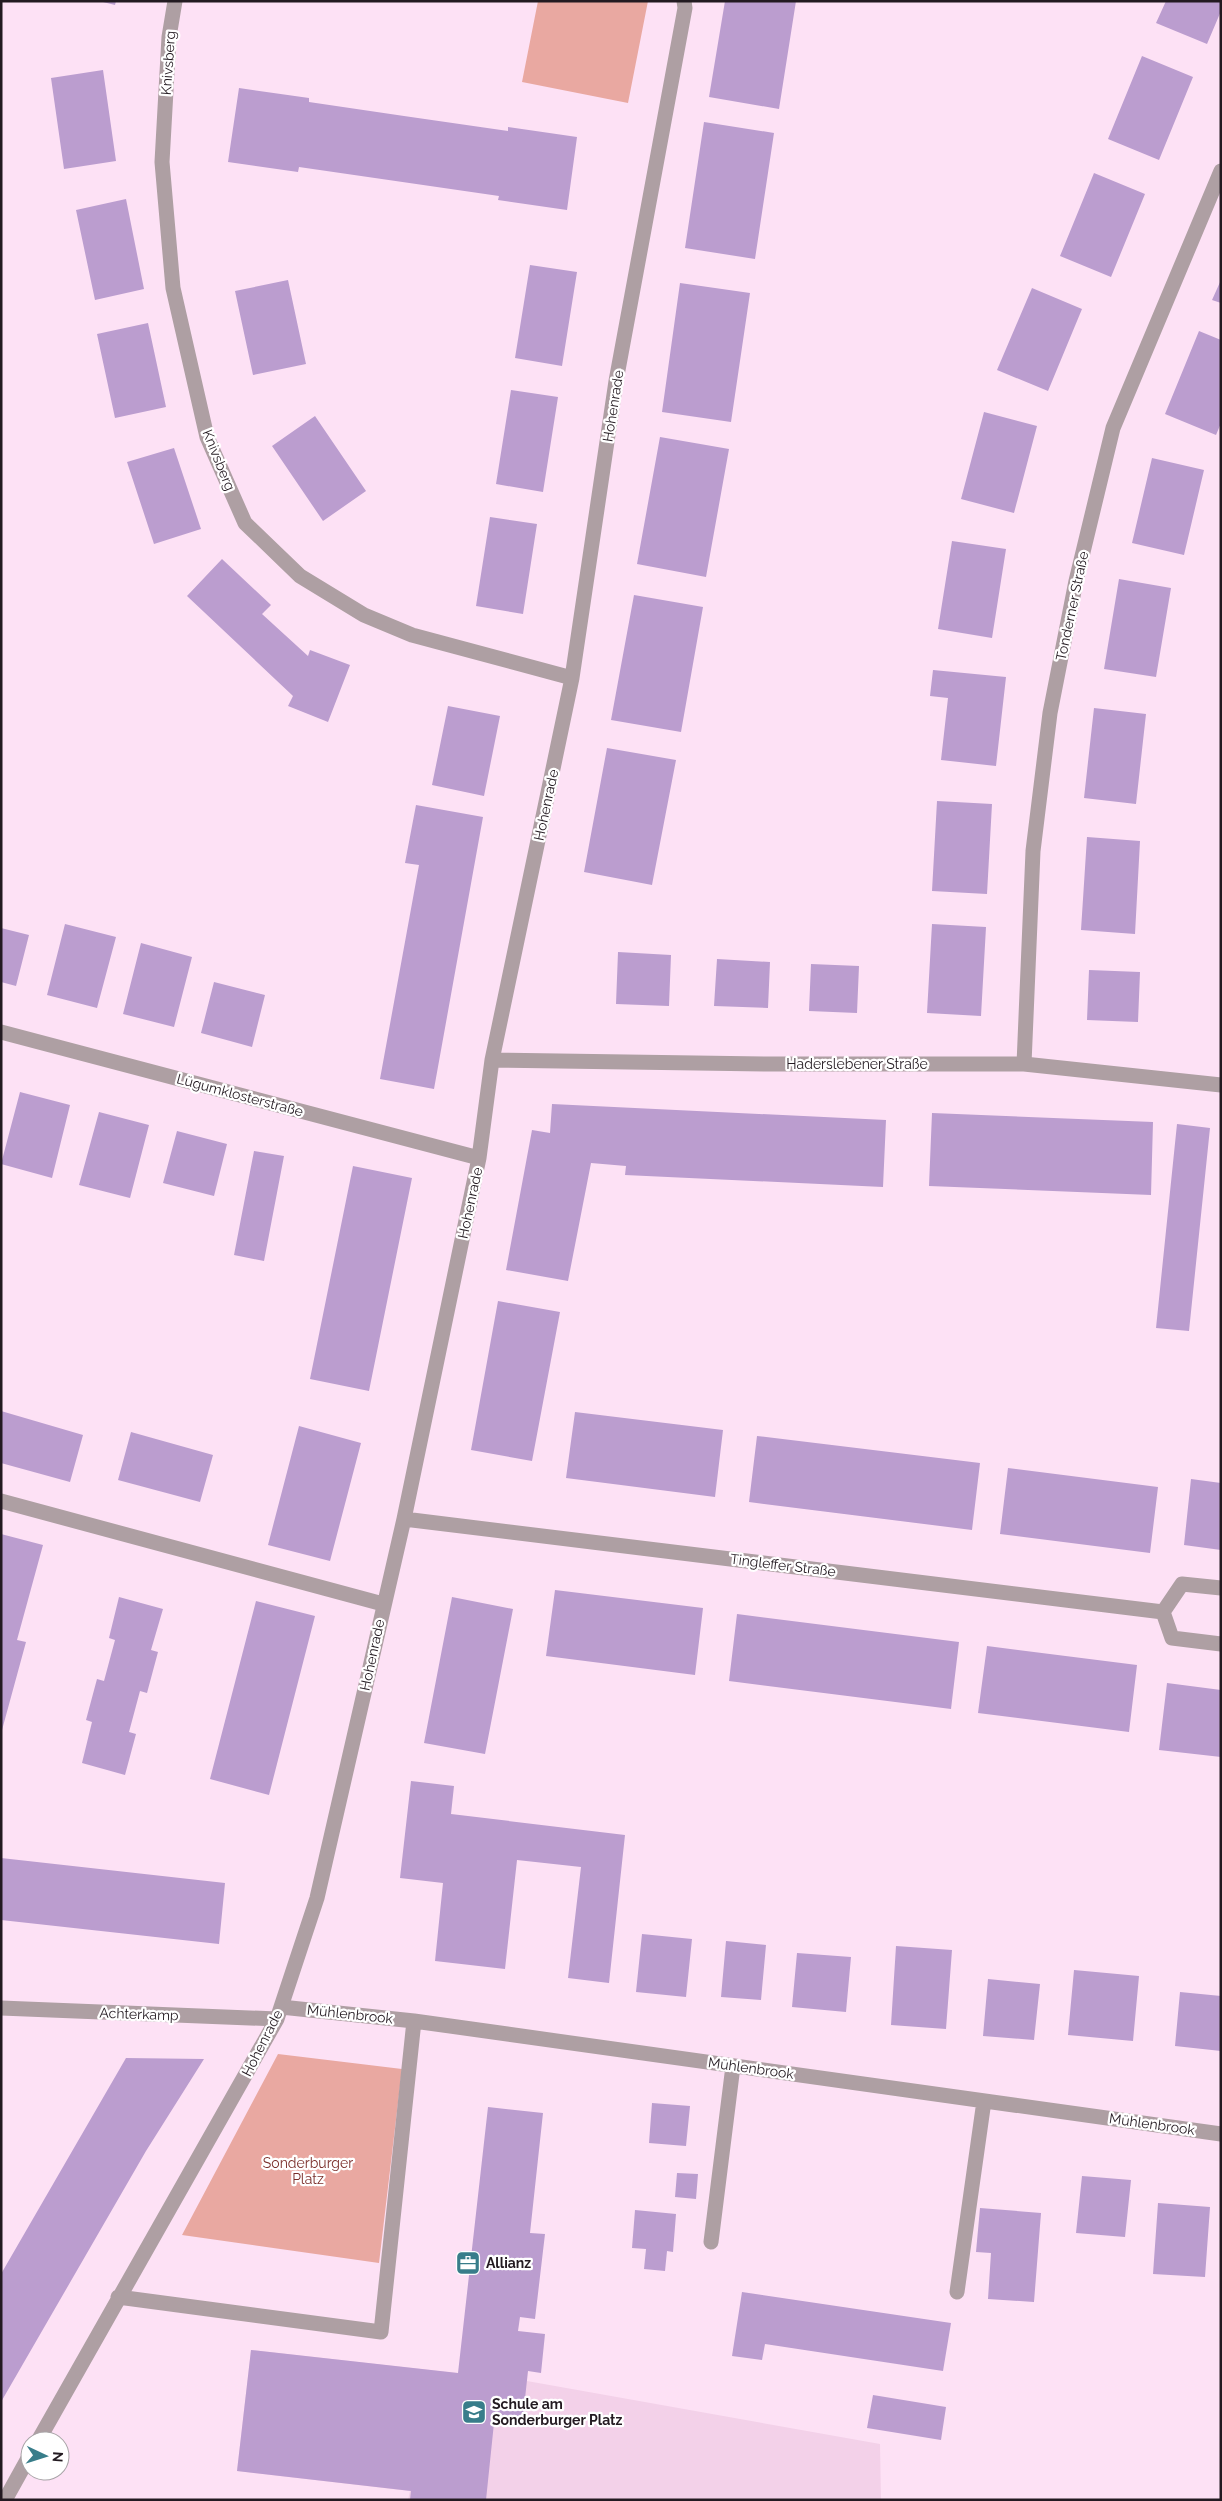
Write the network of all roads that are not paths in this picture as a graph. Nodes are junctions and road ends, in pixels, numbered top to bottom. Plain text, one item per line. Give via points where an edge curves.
1 (175, 1) edge
2 (684, 1) edge
3 (1221, 171) edge
4 (572, 678) junction
5 (1, 1032) edge
6 (492, 1060) junction
7 (1024, 1064) junction
8 (1221, 1085) edge
9 (479, 1158) junction
10 (1, 1501) edge
11 (404, 1519) junction
12 (1221, 1588) edge
13 (383, 1604) junction
14 (1163, 1612) junction
15 (1221, 1644) edge
16 (1, 2008) edge
17 (279, 2013) junction
18 (414, 2021) junction
19 (733, 2066) junction
20 (984, 2101) junction
21 (1221, 2134) edge
22 (711, 2242) dead end
23 (958, 2292) dead end
24 (118, 2297) junction
25 (44, 2431) edge
26 (20, 2473) edge
27 (5, 2500) edge

1 - 4 street, Knivsberg via 168,37 162,162 173,288 207,436 245,523 300,576 364,614 412,635
2 - 4 street, Hohenrade via 616,381
3 - 7 street, Tonderner Straße via 1113,428 1076,581 1050,713 1033,851
4 - 6 street, Hohenrade
5 - 9 street, Lügumklosterstraße
6 - 7 street, Haderslebener Straße
6 - 9 street, Hohenrade
7 - 8 street, Haderslebener Straße
9 - 11 street, Hohenrade
10 - 13 street, Hohenrade
11 - 13 street, Hohenrade
11 - 14 street, Tingleffer Straße
12 - 14 street via 1182,1584
13 - 17 street, Hohenrade via 317,1898
14 - 15 street via 1172,1638
16 - 17 street, Achterkamp
17 - 18 street, Mühlenbrook
17 - 24 street, Hohenrade
18 - 19 street, Mühlenbrook
18 - 24 street via 381,2332
19 - 20 street, Mühlenbrook
19 - 22 street
20 - 21 street, Mühlenbrook
20 - 23 street
24 - 25 street, Hohenrade
26 - 27 street

